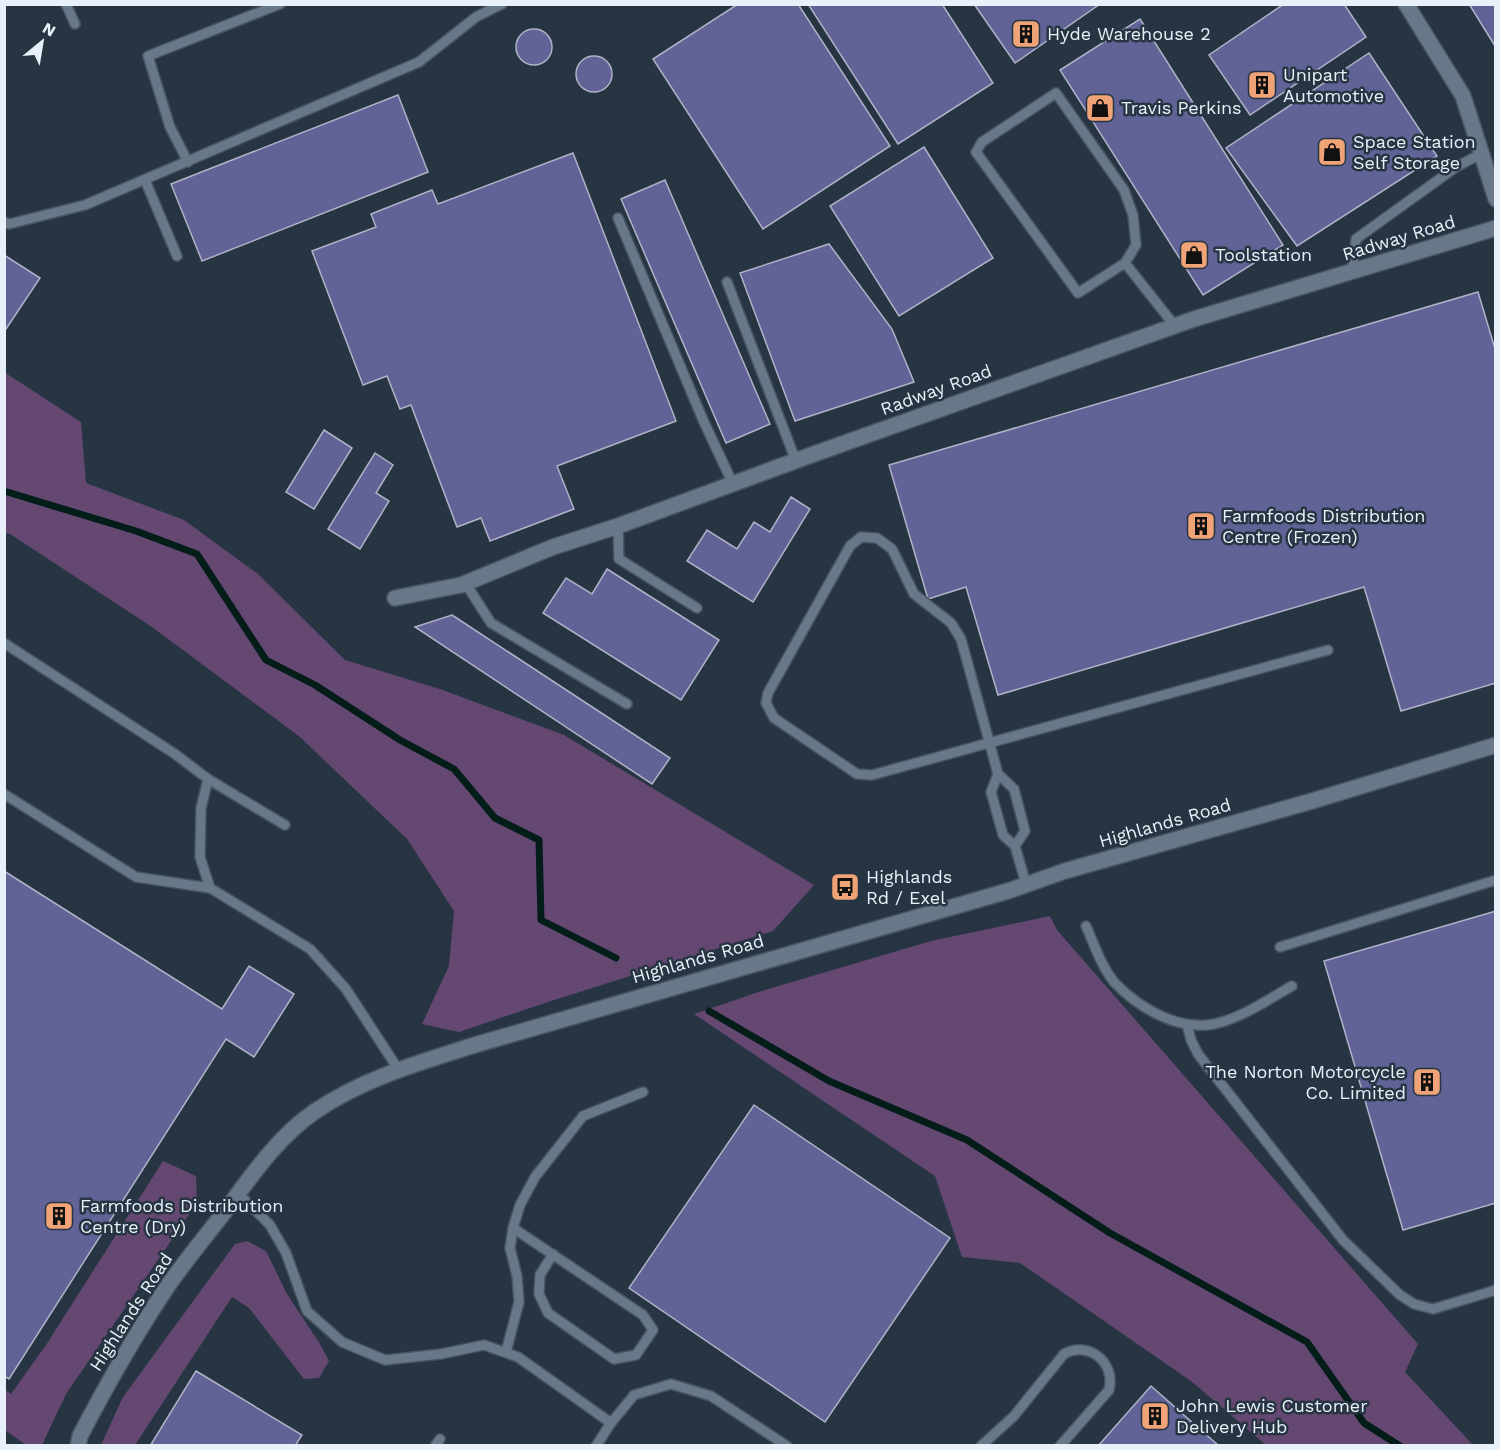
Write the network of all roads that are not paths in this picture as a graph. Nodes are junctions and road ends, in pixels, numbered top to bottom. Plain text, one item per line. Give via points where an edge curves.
1 (66, 4) edge
2 (280, 4) edge
3 (502, 4) edge
4 (1406, 4) edge
5 (75, 24) dead end
6 (1481, 154) junction
7 (188, 162) junction
8 (145, 180) junction
9 (1496, 199) edge
10 (618, 218) dead end
11 (4, 222) edge
12 (1496, 228) edge
13 (177, 256) dead end
14 (1125, 263) junction
15 (1352, 273) junction
16 (727, 282) dead end
17 (1175, 326) junction
18 (795, 460) junction
19 (733, 484) junction
20 (618, 526) junction
21 (466, 584) junction
22 (395, 598) dead end
23 (697, 608) dead end
24 (4, 643) edge
25 (1328, 650) dead end
26 (627, 704) dead end
27 (991, 742) junction
28 (1496, 745) edge
29 (998, 774) junction
30 (208, 778) junction
31 (4, 794) edge
32 (285, 825) dead end
33 (1015, 846) junction
34 (1496, 880) edge
35 (1026, 884) junction
36 (210, 888) junction
37 (1086, 926) dead end
38 (1280, 947) dead end
39 (1292, 986) dead end
40 (1187, 1024) junction
41 (398, 1069) junction
42 (643, 1092) dead end
43 (238, 1193) junction
44 (513, 1228) junction
45 (552, 1254) junction
46 (1496, 1290) edge
47 (506, 1352) junction
48 (610, 1423) junction
49 (78, 1446) edge
50 (596, 1446) edge
51 (787, 1446) edge
52 (981, 1446) edge
53 (1060, 1446) edge

1 - 5 lane
2 - 7 lane via 148,56 170,127
3 - 7 lane via 476,17 419,62
4 - 6 street via 1462,96
6 - 9 street
6 - 15 lane via 1456,166 1356,239
7 - 8 lane
8 - 11 lane via 85,205
8 - 13 lane
10 - 19 lane
12 - 15 street, Radway Road
14 - 14 lane via 1078,292 976,152 982,142 1056,93 1124,190 1133,214 1136,245
14 - 17 lane
15 - 17 street, Radway Road
16 - 18 lane
17 - 18 street, Radway Road
18 - 19 street, Radway Road
19 - 20 street, Radway Road
20 - 21 street, Radway Road via 553,546
20 - 23 lane via 619,559
21 - 22 street, Radway Road
21 - 26 lane via 490,623
24 - 30 lane
25 - 27 lane
27 - 27 lane via 956,631 914,594 892,549 877,538 861,537 850,546 768,693 766,704 774,718 857,774 872,775
27 - 29 lane
28 - 35 street, Highlands Road
29 - 33 lane via 991,792 1003,835
29 - 33 lane via 1014,789 1025,831
30 - 32 lane
30 - 36 lane via 201,808 200,857
31 - 36 lane via 136,878
33 - 35 lane
34 - 38 lane
35 - 41 street, Highlands Road
36 - 41 lane via 310,949 345,989
37 - 40 lane via 1114,982 1141,1005
39 - 40 lane via 1241,1014 1213,1024
40 - 46 lane via 1198,1054 1343,1240 1400,1295 1433,1309
41 - 43 street, Highlands Road via 348,1091 312,1114 275,1147
42 - 44 lane via 583,1116 535,1177
43 - 47 lane via 270,1226 286,1253 307,1311 342,1342 385,1360 484,1345
43 - 49 street, Highlands Road via 166,1289 109,1380
44 - 45 lane
44 - 47 lane via 510,1248 519,1302
45 - 45 lane via 643,1315 653,1330 636,1355 614,1359 548,1313 539,1294 540,1275
47 - 48 lane
48 - 50 lane
48 - 51 lane via 634,1395 671,1384 711,1396
52 - 53 lane via 1014,1416 1064,1354 1073,1349 1092,1352 1105,1363 1111,1381 1109,1390

